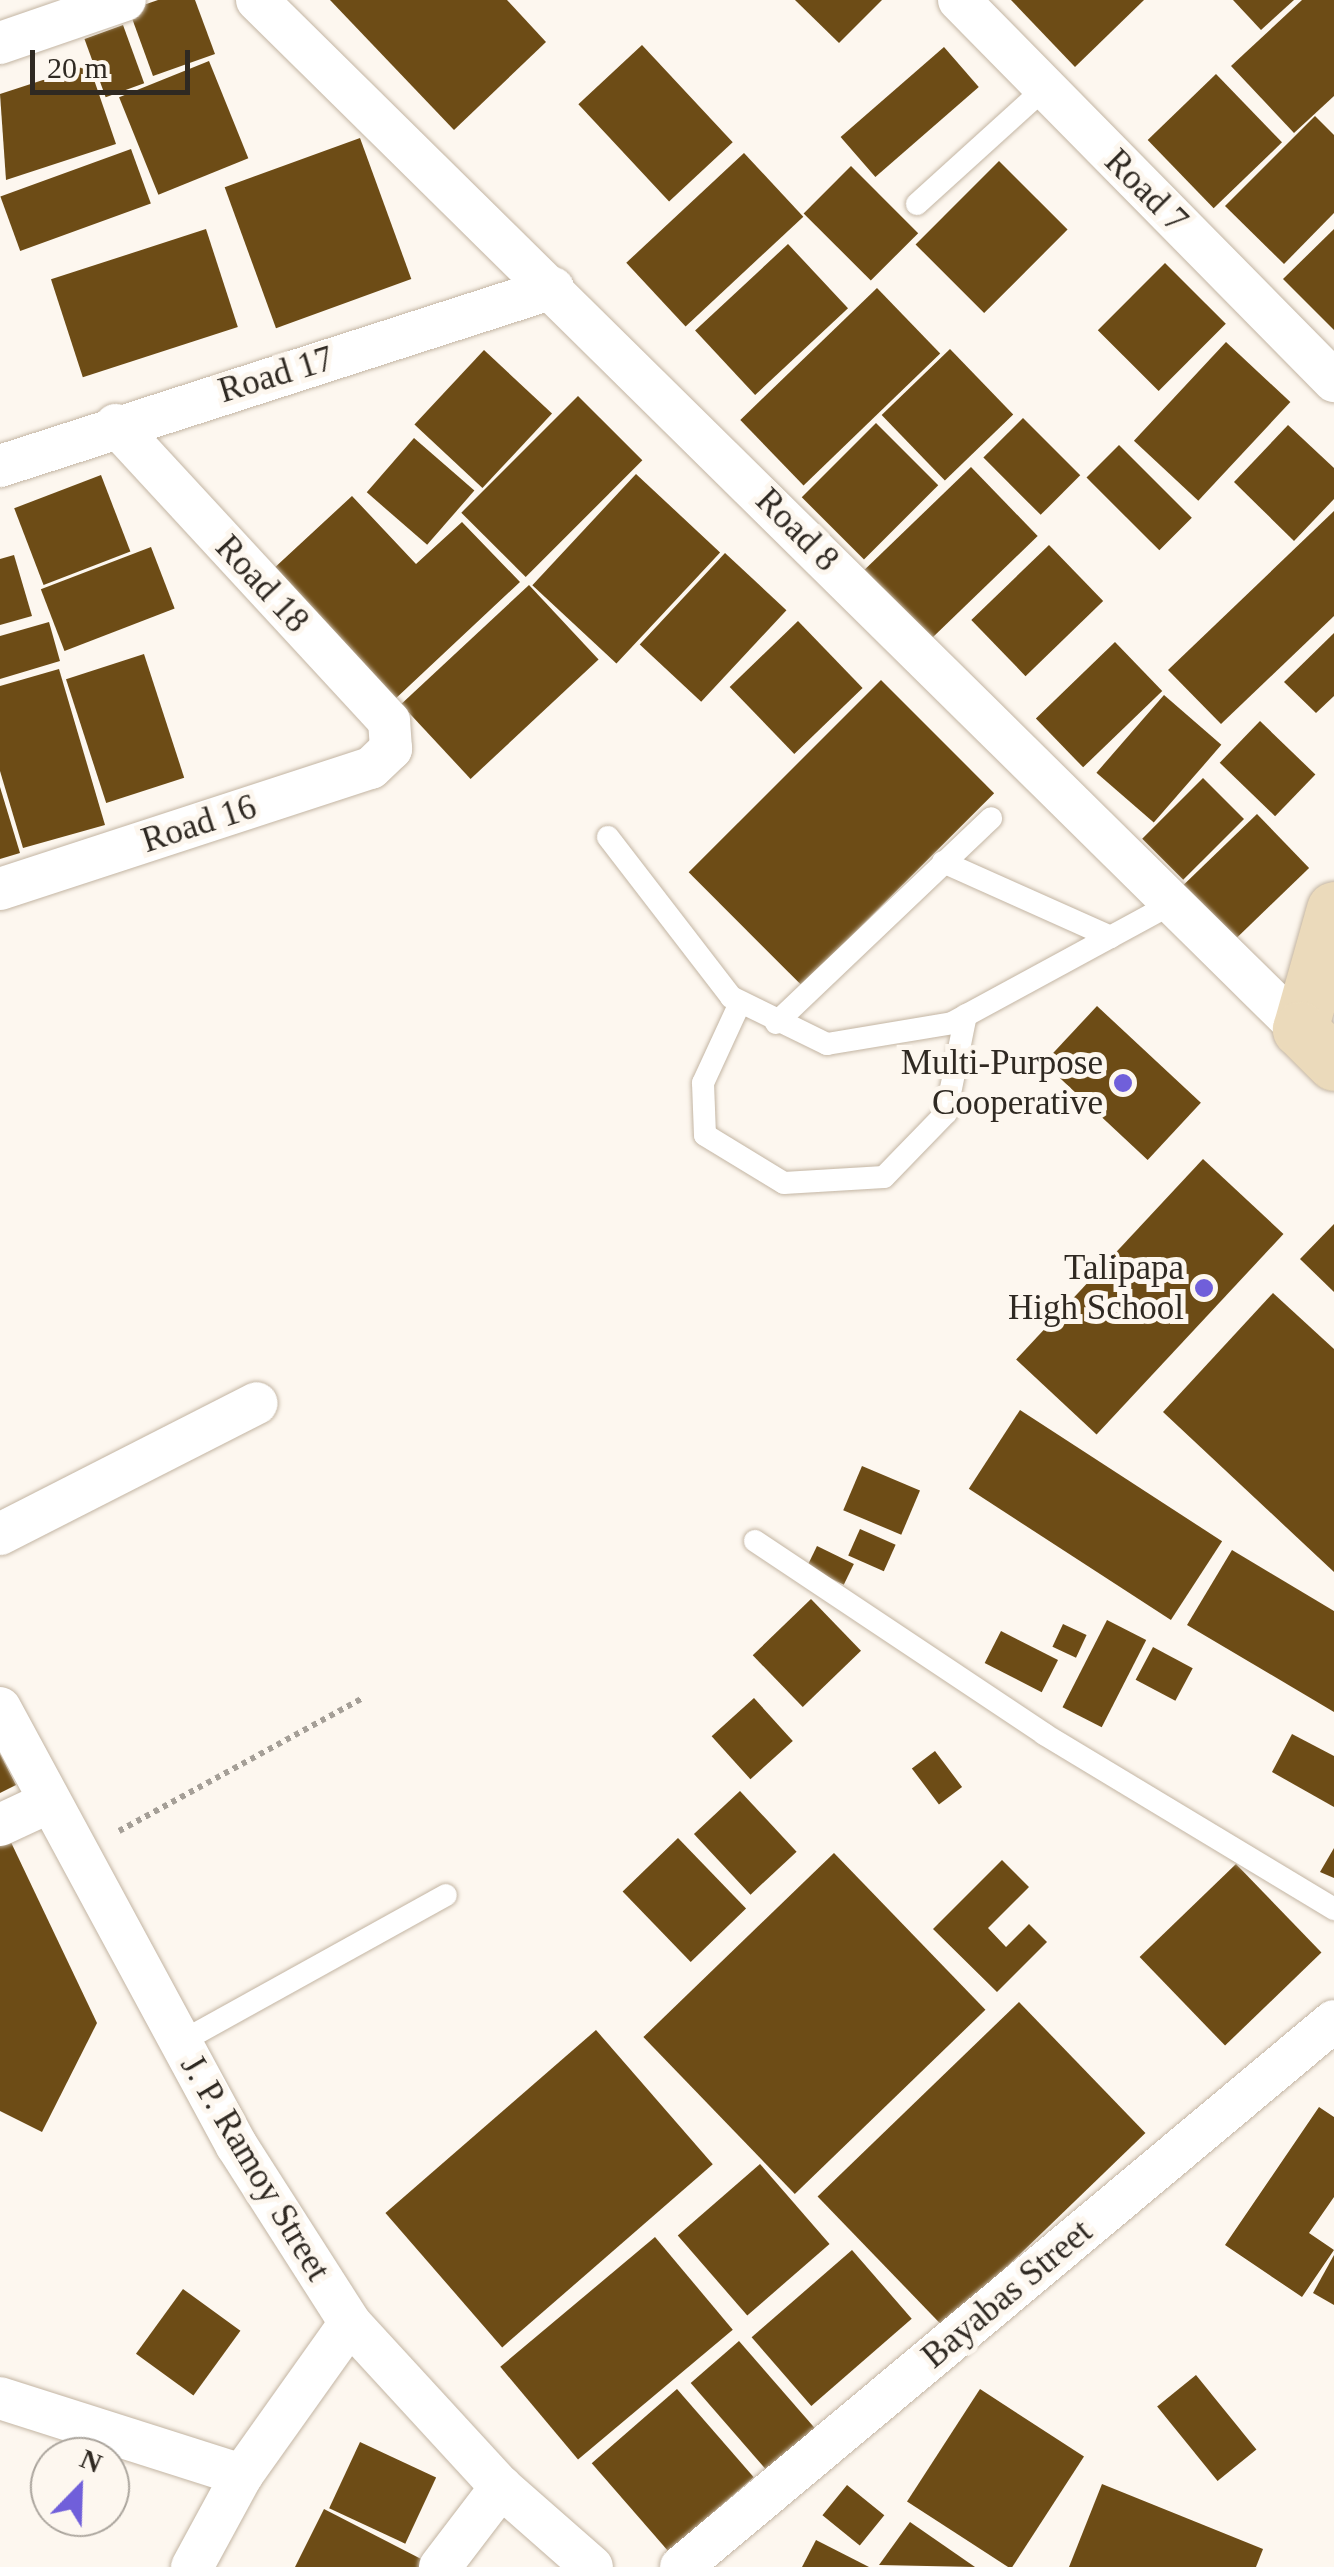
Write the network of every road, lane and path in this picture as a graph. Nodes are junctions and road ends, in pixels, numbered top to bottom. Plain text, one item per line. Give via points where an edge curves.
1 (125, 0) edge
2 (256, 0) edge
3 (959, 0) edge
4 (0, 42) edge
5 (1045, 88) junction
6 (917, 204) dead end
7 (553, 288) junction
8 (1334, 381) edge
9 (116, 425) junction
10 (0, 466) edge
11 (391, 750) joint
12 (991, 818) dead end
13 (608, 837) dead end
14 (943, 862) junction
15 (0, 889) edge
16 (1173, 903) junction
17 (1334, 909) edge
18 (1110, 937) junction
19 (740, 1005) junction
20 (966, 1015) junction
21 (776, 1023) junction
22 (1317, 1046) edge
23 (257, 1403) dead end
24 (0, 1534) edge
25 (756, 1541) dead end
26 (363, 1698) dead end
27 (0, 1708) edge
28 (44, 1804) junction
29 (0, 1825) edge
30 (74, 1856) junction
31 (446, 1895) dead end
32 (1334, 1910) edge
33 (1334, 2021) edge
34 (179, 2043) junction
35 (350, 2322) junction
36 (0, 2398) edge
37 (242, 2475) junction
38 (502, 2487) junction
39 (192, 2567) edge
40 (440, 2567) edge
41 (592, 2567) edge
42 (681, 2567) edge

1 - 4 street
2 - 7 street, Road 8
3 - 5 street, Road 7
5 - 6 lane
5 - 8 street, Road 7
7 - 9 street, Road 17
7 - 16 street, Road 8
9 - 10 street, Road 17
9 - 11 street, Road 18 via 388,722
11 - 15 street, Road 16 via 372,768
12 - 14 lane
13 - 19 lane
14 - 18 lane
14 - 21 lane
16 - 18 lane
16 - 22 street, Road 8
17 - 22 street
18 - 20 lane
19 - 20 lane via 702,1083 705,1135 766,1180 784,1183 884,1177 946,1112
19 - 21 lane
20 - 21 lane via 827,1044
23 - 24 street
25 - 32 lane via 1044,1734
26 - 30 path
27 - 28 street, J. P. Ramoy Street
28 - 29 street
28 - 30 street, J. P. Ramoy Street
30 - 34 street, J. P. Ramoy Street
31 - 34 lane
33 - 42 street, Bayabas Street
34 - 35 street, J. P. Ramoy Street
35 - 37 street
35 - 38 street, J. P. Ramoy Street
36 - 37 street
37 - 39 street
38 - 40 street
38 - 41 street, J. P. Ramoy Street

